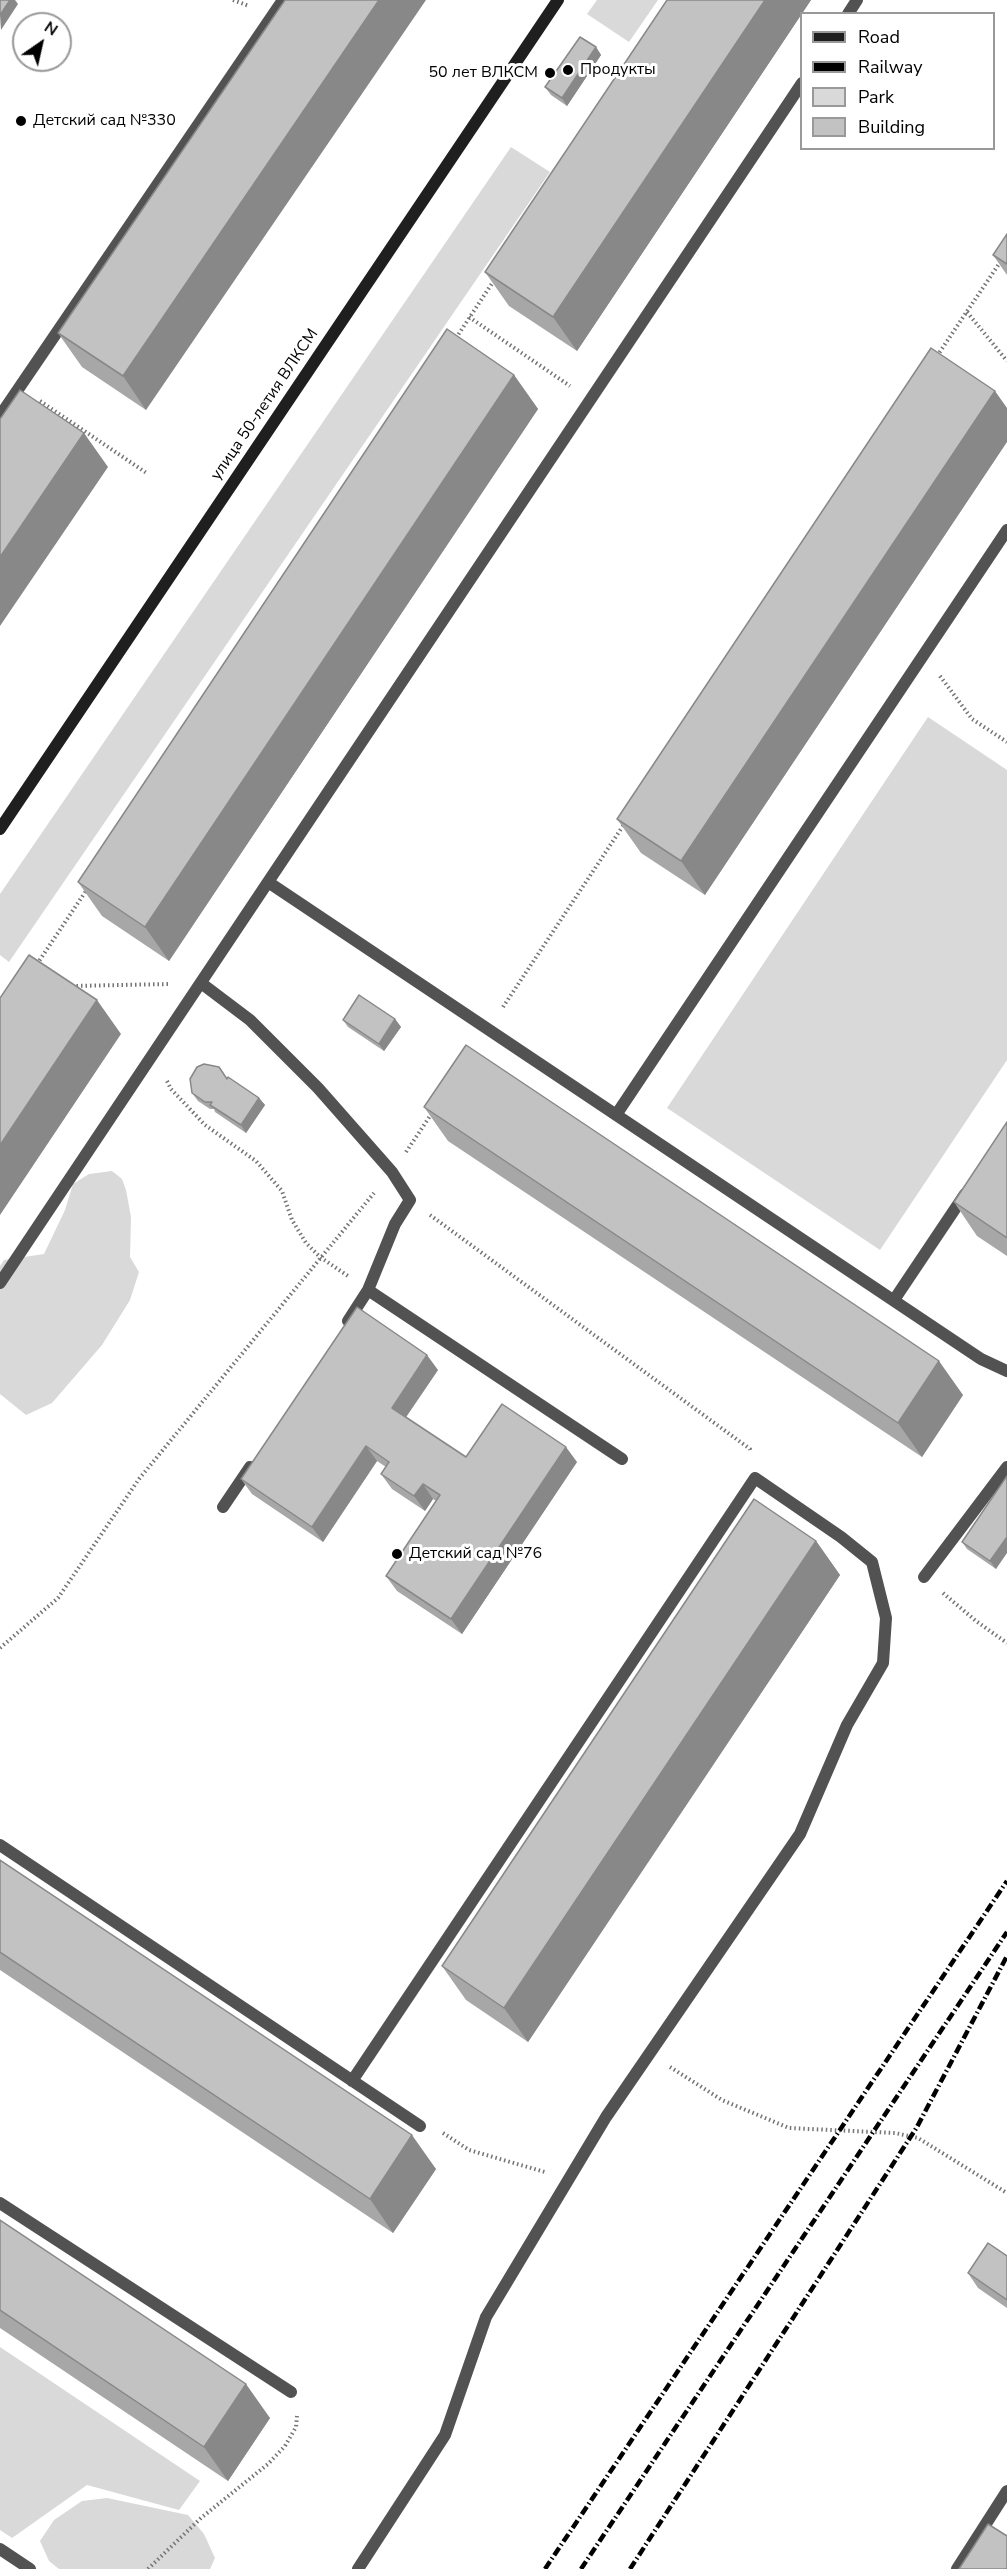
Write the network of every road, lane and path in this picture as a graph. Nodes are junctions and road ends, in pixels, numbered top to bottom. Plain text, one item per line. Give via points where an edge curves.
1 (283, 0) edge
2 (558, 0) edge
3 (800, 85) edge
4 (1007, 252) edge
5 (496, 278) edge
6 (967, 312) junction
7 (469, 317) junction
8 (450, 347) edge
9 (1007, 361) edge
10 (934, 362) edge
11 (20, 387) junction
12 (590, 400) junction
13 (0, 416) edge
14 (148, 474) dead end
15 (1007, 530) edge
16 (924, 655) junction
17 (1007, 742) edge
18 (628, 820) edge
19 (0, 829) edge
20 (94, 879) edge
21 (268, 882) junction
22 (34, 968) edge
23 (201, 983) junction
24 (69, 986) edge
25 (488, 1029) junction
26 (154, 1053) junction
27 (437, 1105) edge
28 (616, 1115) junction
29 (392, 1172) junction
30 (974, 1181) edge
31 (410, 1200) junction
32 (320, 1257) junction
33 (0, 1283) edge
34 (368, 1290) junction
35 (894, 1300) junction
36 (342, 1329) edge
37 (1007, 1371) edge
38 (256, 1457) edge
39 (622, 1459) dead end
40 (1007, 1467) edge
41 (755, 1478) junction
42 (223, 1507) dead end
43 (924, 1577) dead end
44 (0, 1648) edge
45 (0, 1845) edge
46 (650, 2053) junction
47 (352, 2081) junction
48 (420, 2126) joint
49 (568, 2180) junction
50 (1007, 2193) edge
51 (0, 2203) edge
52 (291, 2392) joint
53 (1007, 2491) edge
54 (1003, 2505) edge
55 (0, 2549) edge
56 (30, 2569) edge
57 (148, 2569) edge
58 (358, 2569) edge
59 (957, 2569) edge

1 - 11 lane
2 - 19 main road, улица 50-летия ВЛКСМ
3 - 12 lane
4 - 6 path
5 - 7 path
6 - 9 path
6 - 10 path
7 - 8 path
7 - 12 path
11 - 13 lane
11 - 14 path
12 - 21 lane
15 - 16 lane
16 - 17 path via 972,718
16 - 28 lane
18 - 25 path
20 - 22 path
21 - 23 lane
21 - 25 lane
23 - 24 path
23 - 26 lane
23 - 29 lane via 257,1028 318,1088
25 - 28 lane
26 - 32 path via 171,1089 205,1125 256,1161 282,1191 292,1220
26 - 33 lane
27 - 29 path
28 - 35 lane
29 - 31 lane
29 - 32 path
30 - 35 lane
31 - 34 lane via 395,1224
31 - 41 path via 750,1449
32 - 34 path
32 - 44 path via 139,1479 58,1598
34 - 36 lane
34 - 39 lane
35 - 37 lane via 981,1359
38 - 42 lane
40 - 43 lane
41 - 46 lane via 872,1562 886,1618 882,1663 847,1725 800,1834
41 - 47 lane
45 - 47 lane
46 - 49 lane
46 - 50 path via 722,2100 789,2128 895,2133 918,2138
47 - 48 lane
48 - 49 path via 446,2134 469,2150
49 - 58 lane via 486,2317 445,2435
51 - 52 lane
52 - 57 path via 297,2411 296,2427 285,2446
53 - 54 lane
54 - 59 lane
55 - 56 lane

